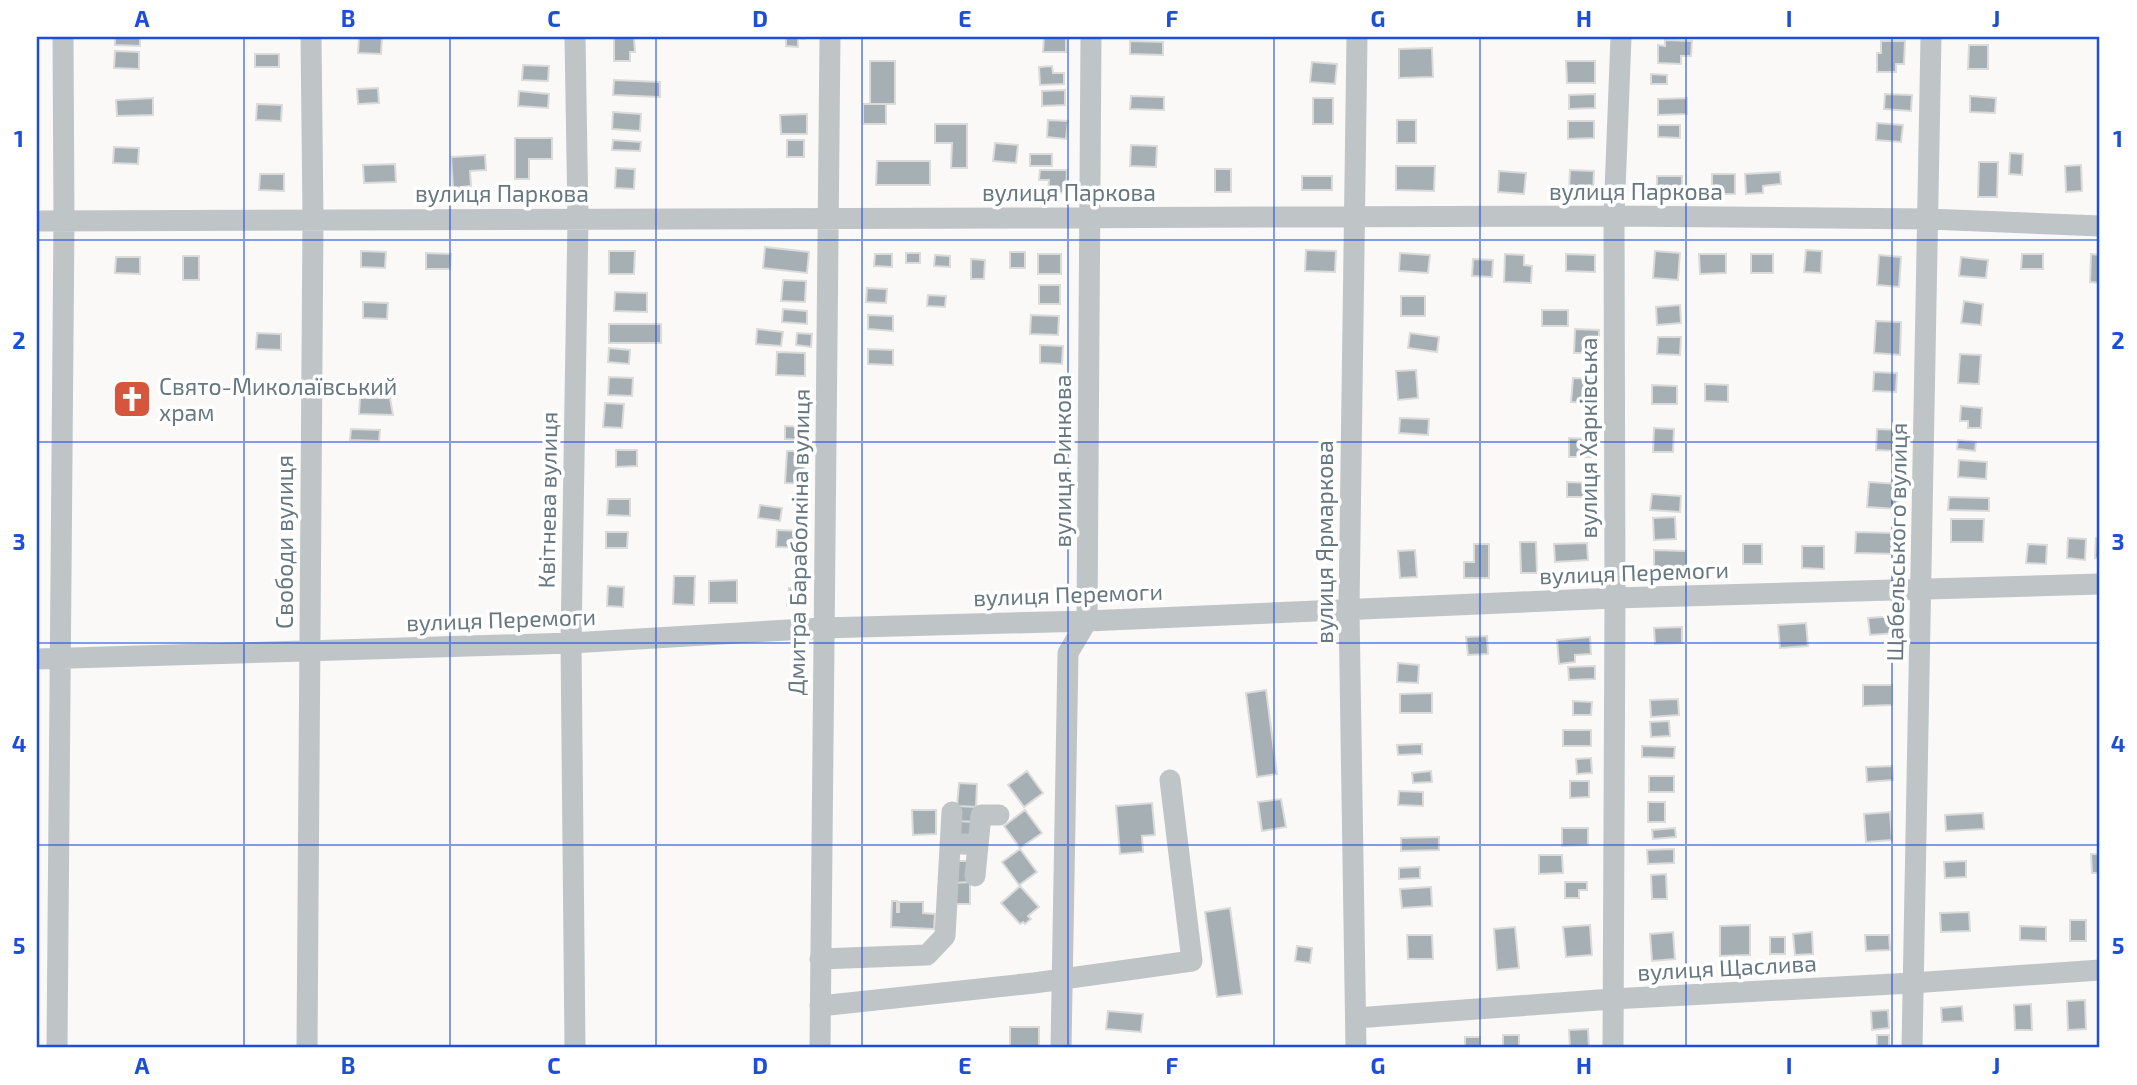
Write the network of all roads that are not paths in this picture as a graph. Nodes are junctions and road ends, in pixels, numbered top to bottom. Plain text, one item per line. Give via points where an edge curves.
1 (64, 37) edge
2 (312, 37) edge
3 (575, 37) edge
4 (830, 37) edge
5 (1091, 37) edge
6 (1357, 37) edge
7 (1620, 37) edge
8 (1931, 37) edge
9 (1614, 216) junction
10 (828, 218) junction
11 (1090, 218) junction
12 (1353, 218) junction
13 (313, 219) junction
14 (578, 219) junction
15 (1928, 219) junction
16 (64, 220) junction
17 (37, 221) edge
18 (2100, 226) edge
19 (2100, 584) edge
20 (1921, 590) junction
21 (1615, 598) junction
22 (1349, 609) junction
23 (1087, 621) junction
24 (822, 628) junction
25 (571, 643) junction
26 (309, 651) junction
27 (37, 659) edge
28 (62, 659) junction
29 (1170, 780) dead end
30 (952, 812) dead end
31 (999, 815) dead end
32 (950, 843) junction
33 (978, 845) junction
34 (975, 876) dead end
35 (820, 959) junction
36 (2100, 970) edge
37 (1062, 979) junction
38 (1912, 983) junction
39 (1612, 999) junction
40 (820, 1006) junction
41 (1356, 1018) junction
42 (57, 1048) edge
43 (307, 1048) edge
44 (575, 1048) edge
45 (820, 1048) edge
46 (1061, 1048) edge
47 (1356, 1048) edge
48 (1613, 1048) edge
49 (1912, 1048) edge

1 - 16 street
2 - 13 street, Свободи вулиця
3 - 14 street, Квітнева вулиця
4 - 10 street, Дмитра Бараболкіна вулиця
5 - 11 street, вулиця Ринкова
6 - 12 street, вулиця Ярмаркова
7 - 9 street, вулиця Харківська
8 - 15 street, Щабельського вулиця
9 - 12 street, вулиця Паркова
9 - 15 street, вулиця Паркова
9 - 21 street, вулиця Харківська
10 - 11 street, вулиця Паркова
10 - 14 street, вулиця Паркова
10 - 24 street, Дмитра Бараболкіна вулиця
11 - 12 street, вулиця Паркова
11 - 23 street, вулиця Ринкова
12 - 22 street, вулиця Ярмаркова
13 - 14 street, вулиця Паркова
13 - 16 street, вулиця Паркова
13 - 26 street, Свободи вулиця
14 - 25 street, Квітнева вулиця
15 - 18 street, вулиця Паркова
15 - 20 street, Щабельського вулиця
16 - 17 street, вулиця Паркова
16 - 28 street
19 - 20 street, вулиця Перемоги
20 - 21 street, вулиця Перемоги
20 - 38 street, Щабельського вулиця
21 - 22 street, вулиця Перемоги
21 - 39 street, вулиця Харківська
22 - 23 street, вулиця Перемоги
22 - 41 street, вулиця Ярмаркова
23 - 24 street, вулиця Перемоги
23 - 37 street via 1068,653
24 - 25 street, вулиця Перемоги
24 - 35 street, Дмитра Бараболкіна вулиця
25 - 26 street, вулиця Перемоги
25 - 44 street, Квітнева вулиця
26 - 28 street, вулиця Перемоги
26 - 43 street, Свободи вулиця
27 - 28 street, вулиця Перемоги
28 - 42 street
29 - 37 street via 1192,961
30 - 32 street
31 - 33 street via 981,815
32 - 33 street
32 - 35 street via 945,936 927,955
33 - 34 street
35 - 40 street, Дмитра Бараболкіна вулиця
36 - 38 street, вулиця Щаслива
37 - 40 street
37 - 46 street
38 - 39 street, вулиця Щаслива
38 - 49 street, Щабельського вулиця
39 - 41 street, вулиця Щаслива
39 - 48 street, вулиця Харківська
40 - 45 street, Дмитра Бараболкіна вулиця
41 - 47 street, вулиця Ярмаркова

